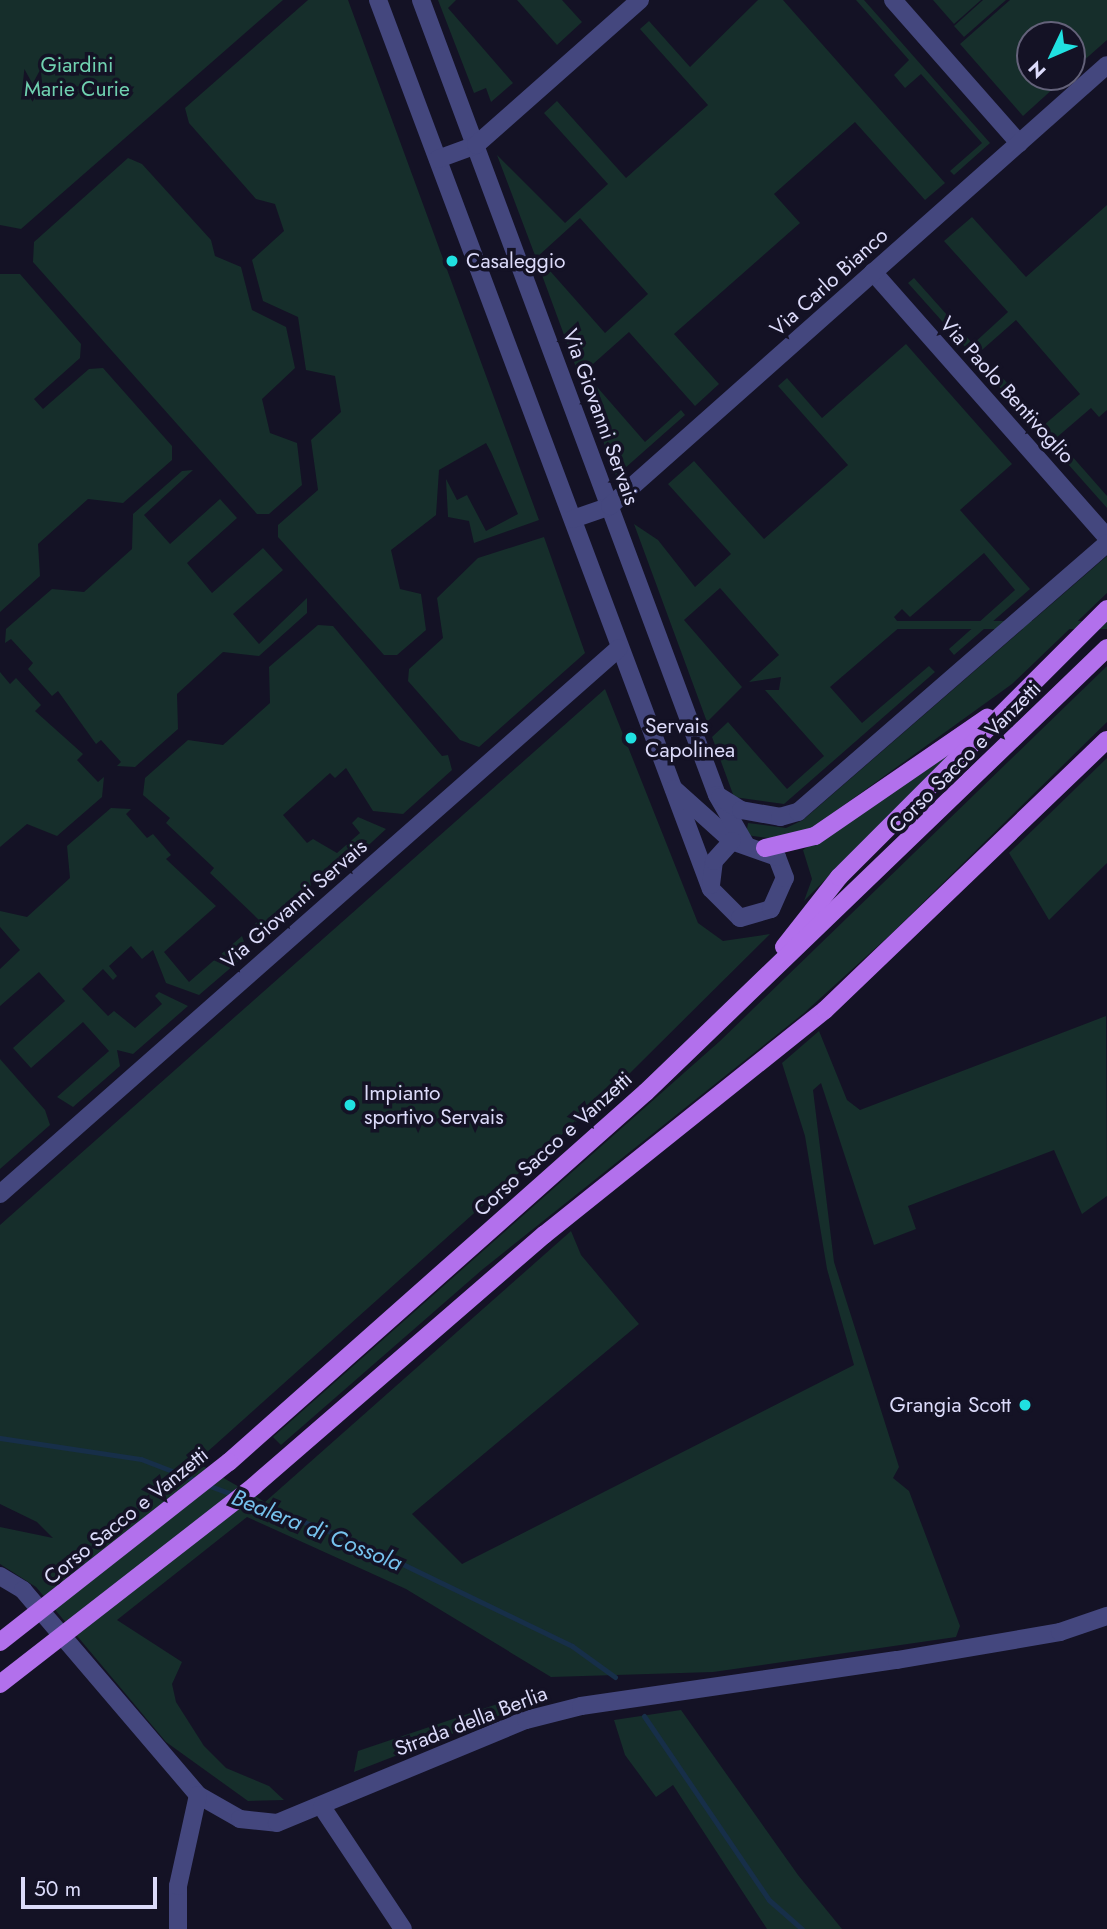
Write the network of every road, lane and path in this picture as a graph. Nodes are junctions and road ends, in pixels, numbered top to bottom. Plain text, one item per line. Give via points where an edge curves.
1 (378, 0) edge
2 (421, 0) edge
3 (640, 0) edge
4 (893, 0) edge
5 (1107, 65) edge
6 (1019, 143) junction
7 (476, 145) junction
8 (438, 159) junction
9 (873, 272) junction
10 (610, 506) junction
11 (573, 519) junction
12 (1107, 537) edge
13 (1107, 543) edge
14 (1107, 609) edge
15 (619, 648) junction
16 (1107, 648) edge
17 (1022, 694) junction
18 (1107, 740) edge
19 (674, 789) junction
20 (718, 795) junction
21 (740, 843) junction
22 (765, 848) junction
23 (711, 889) junction
24 (757, 984) junction
25 (0, 1194) edge
26 (0, 1576) edge
27 (1107, 1616) edge
28 (0, 1642) edge
29 (0, 1684) edge
30 (198, 1795) junction
31 (322, 1807) junction
32 (178, 1929) edge
33 (403, 1929) edge

1 - 8 street
2 - 7 street, Via Giovanni Servais
3 - 7 street
4 - 6 street
5 - 6 street, Via Carlo Bianco
6 - 9 street, Via Carlo Bianco
7 - 8 street
7 - 10 street, Via Giovanni Servais
8 - 11 street
9 - 10 street, Via Carlo Bianco
9 - 12 street, Via Paolo Bentivoglio
10 - 11 street, Via Carlo Bianco
10 - 20 street, Via Giovanni Servais
11 - 15 street
13 - 20 street via 797,812 780,817 741,810
14 - 17 main road
15 - 19 street
15 - 25 street, Via Giovanni Servais
16 - 24 main road, Corso Sacco e Vanzetti via 876,876
17 - 22 main road via 815,836
17 - 24 main road via 839,877
18 - 29 main road, bridge via 825,1010 544,1236 254,1486
19 - 21 street
19 - 23 street
20 - 21 street, Via Giovanni Servais
21 - 22 street
21 - 23 street via 714,861
22 - 23 street via 785,878 771,909 740,918
24 - 28 main road, Corso Sacco e Vanzetti, bridge via 646,1091 229,1462
26 - 30 street, Strada della Berlia via 23,1590
27 - 31 street, Strada della Berlia via 1060,1632 922,1656 580,1706 526,1720
30 - 31 street, Strada della Berlia via 240,1819 277,1823
30 - 32 street via 178,1886
31 - 33 street

